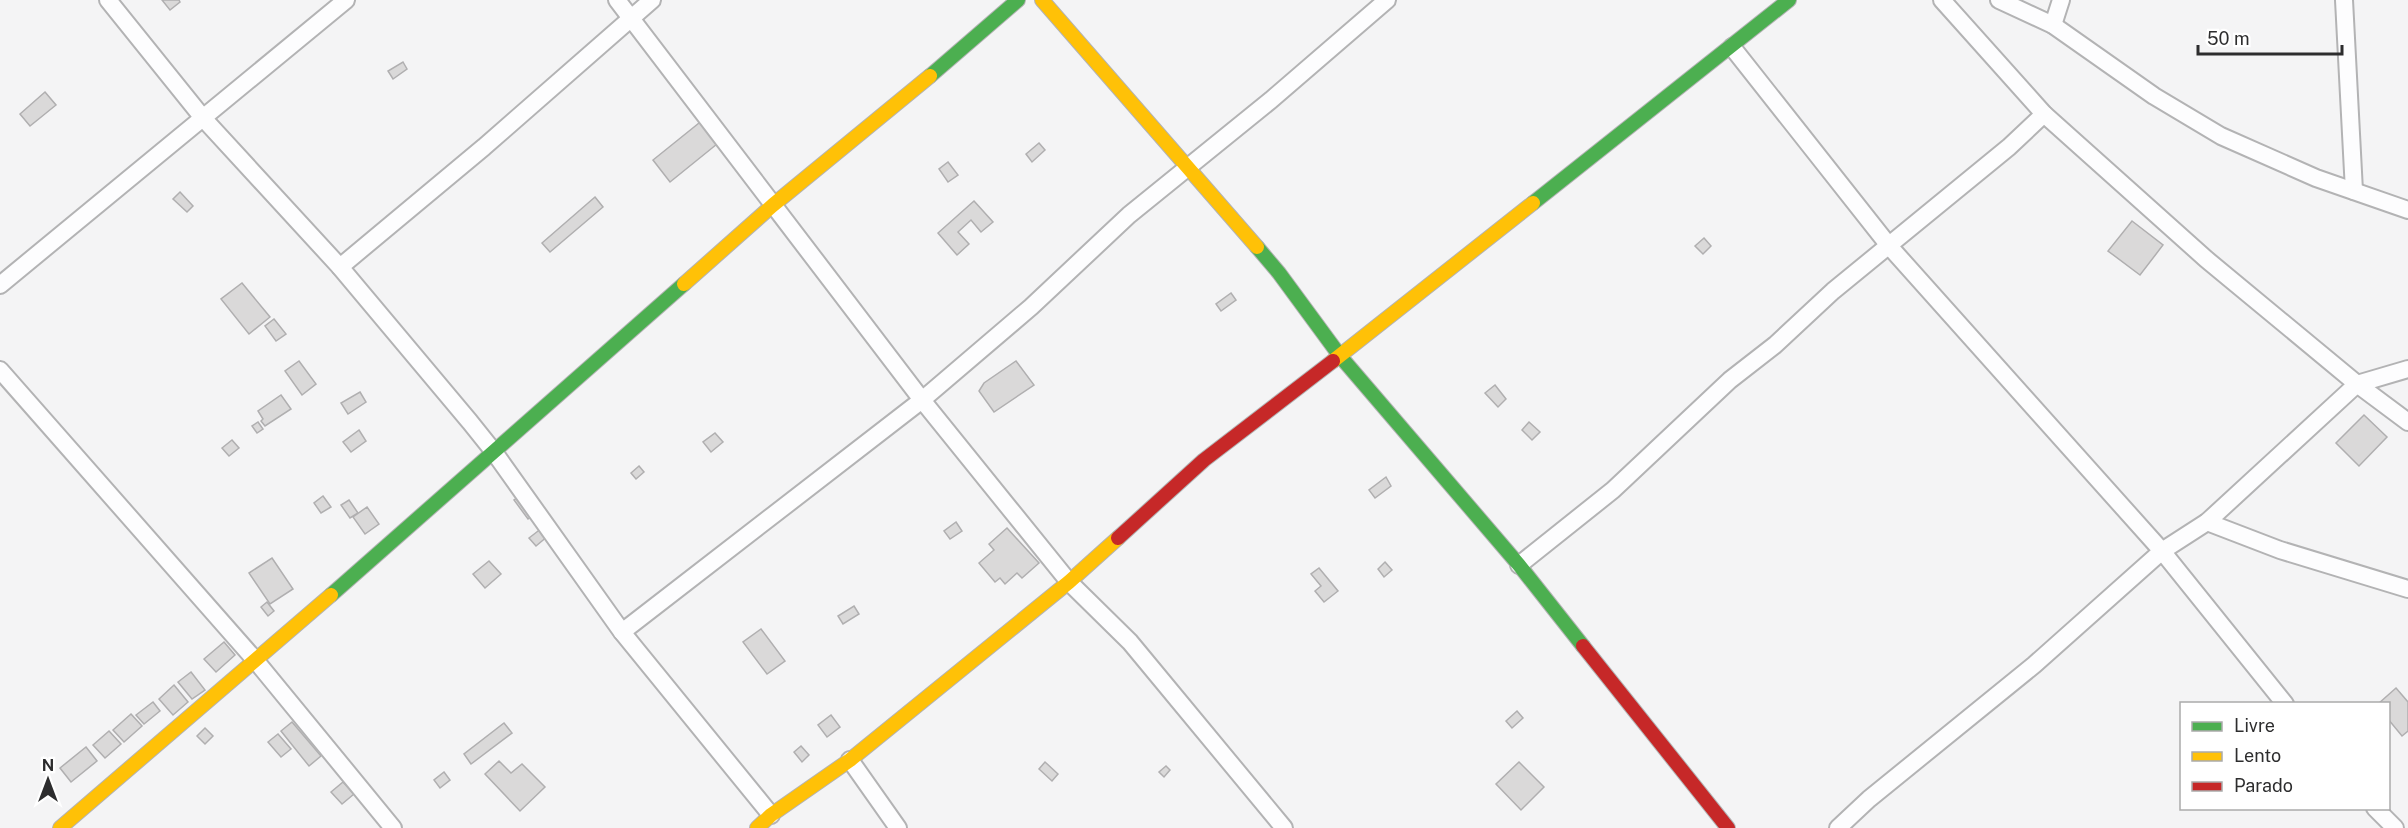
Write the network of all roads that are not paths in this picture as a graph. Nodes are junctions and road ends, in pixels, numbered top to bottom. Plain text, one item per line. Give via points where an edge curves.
1 (108, 0) edge
2 (346, 0) edge
3 (617, 0) edge
4 (652, 0) edge
5 (1018, 0) edge
6 (1042, 0) edge
7 (1386, 0) edge
8 (1789, 0) edge
9 (1942, 0) edge
10 (1999, 0) edge
11 (2061, 0) edge
12 (2344, 0) edge
13 (632, 18) junction
14 (2053, 25) junction
15 (1732, 47) junction
16 (2044, 114) junction
17 (202, 118) junction
18 (1186, 167) junction
19 (2354, 191) junction
20 (773, 205) junction
21 (2408, 209) edge
22 (1890, 247) junction
23 (340, 267) junction
24 (0, 285) edge
25 (1340, 356) junction
26 (2408, 369) edge
27 (0, 370) edge
28 (2357, 384) junction
29 (922, 400) junction
30 (2408, 422) edge
31 (494, 452) junction
32 (2207, 522) junction
33 (2162, 551) junction
34 (1519, 565) junction
35 (1069, 582) junction
36 (2408, 589) edge
37 (622, 632) junction
38 (256, 661) junction
39 (2283, 702) edge
40 (850, 760) junction
41 (2377, 810) edge
42 (771, 815) junction
43 (60, 828) edge
44 (393, 828) edge
45 (757, 828) edge
46 (898, 828) edge
47 (1284, 828) edge
48 (1728, 828) edge
49 (1838, 828) edge
50 (2395, 828) edge

1 - 17 street
2 - 17 street
3 - 13 street
4 - 13 street
5 - 20 street
6 - 18 street
7 - 18 street via 1271,100
8 - 15 street
9 - 16 street
10 - 14 street
11 - 14 street
12 - 19 street
13 - 20 street
13 - 23 street
14 - 19 street via 2154,96 2221,136
15 - 22 street
15 - 25 street
16 - 22 street
16 - 28 street via 2206,259
17 - 23 street
17 - 24 street
18 - 25 street via 1279,273
18 - 29 street
19 - 21 street
20 - 29 street
20 - 31 street
22 - 33 street
22 - 34 street via 1730,380 1613,490
23 - 31 street
25 - 34 street
25 - 35 street via 1204,460
26 - 28 street
27 - 38 street
28 - 30 street
28 - 32 street
29 - 35 street
29 - 37 street
31 - 37 street
31 - 38 street
32 - 33 street
32 - 36 street via 2280,550
33 - 39 street
33 - 49 street via 2034,665
34 - 48 street
35 - 40 street
35 - 47 street via 1130,642
37 - 42 street
38 - 43 street
38 - 44 street
40 - 42 street
40 - 46 street
41 - 50 street
42 - 45 street

